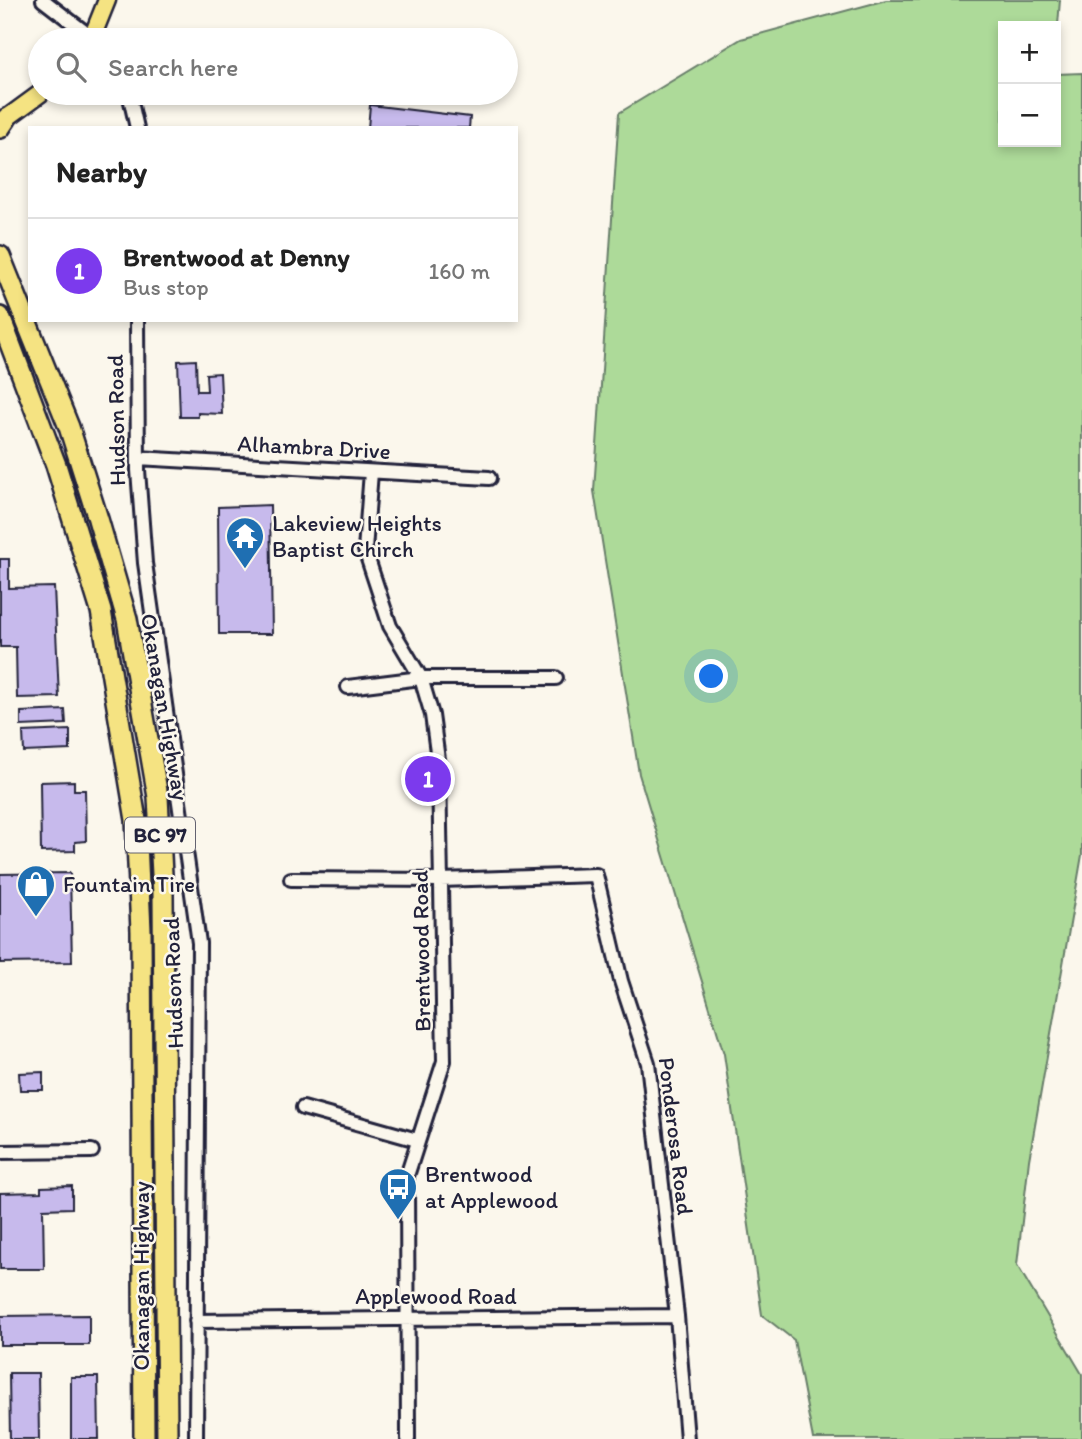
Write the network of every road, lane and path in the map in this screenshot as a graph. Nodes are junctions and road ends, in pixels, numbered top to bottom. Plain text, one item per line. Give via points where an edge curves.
1 (43, 0) edge
2 (107, 0) edge
3 (79, 28) edge
4 (97, 28) edge
5 (28, 103) edge
6 (132, 105) edge
7 (2, 123) edge
8 (137, 126) edge
9 (0, 256) edge
10 (0, 317) edge
11 (137, 322) edge
12 (138, 458) junction
13 (371, 472) junction
14 (489, 478) dead end
15 (421, 678) junction
16 (556, 678) dead end
17 (348, 687) dead end
18 (291, 879) dead end
19 (440, 880) junction
20 (303, 1108) dead end
21 (417, 1140) junction
22 (92, 1151) dead end
23 (0, 1152) edge
24 (677, 1316) junction
25 (408, 1317) junction
26 (196, 1321) junction
27 (144, 1439) edge
28 (167, 1439) edge
29 (196, 1439) edge
30 (408, 1439) edge
31 (687, 1439) edge

1 - 3 street
2 - 4 main road
5 - 7 main road
6 - 8 street
9 - 28 highway, Okanagan Highway / BC 97 via 69,428 106,544 127,619 158,797 163,894
10 - 27 highway, Okanagan Highway / BC 97 via 56,465 101,611 136,820 142,958
11 - 12 street, Hudson Road
12 - 13 street, Alhambra Drive
12 - 26 street, Hudson Road via 145,564 199,943
13 - 14 street, Alhambra Drive
13 - 15 street, Brentwood Road via 365,550 390,625
15 - 16 street
15 - 17 street
15 - 19 street, Brentwood Road via 439,767
18 - 19 street
19 - 21 street, Brentwood Road via 444,1060
19 - 24 street, Ponderosa Road via 596,875 621,981 648,1063
20 - 21 street
21 - 25 street, Brentwood Road via 407,1176
22 - 23 street
24 - 25 street, Applewood Road
24 - 31 street, Ponderosa Road
25 - 26 street, Applewood Road
25 - 30 street, Brentwood Road
26 - 29 street, Hudson Road

